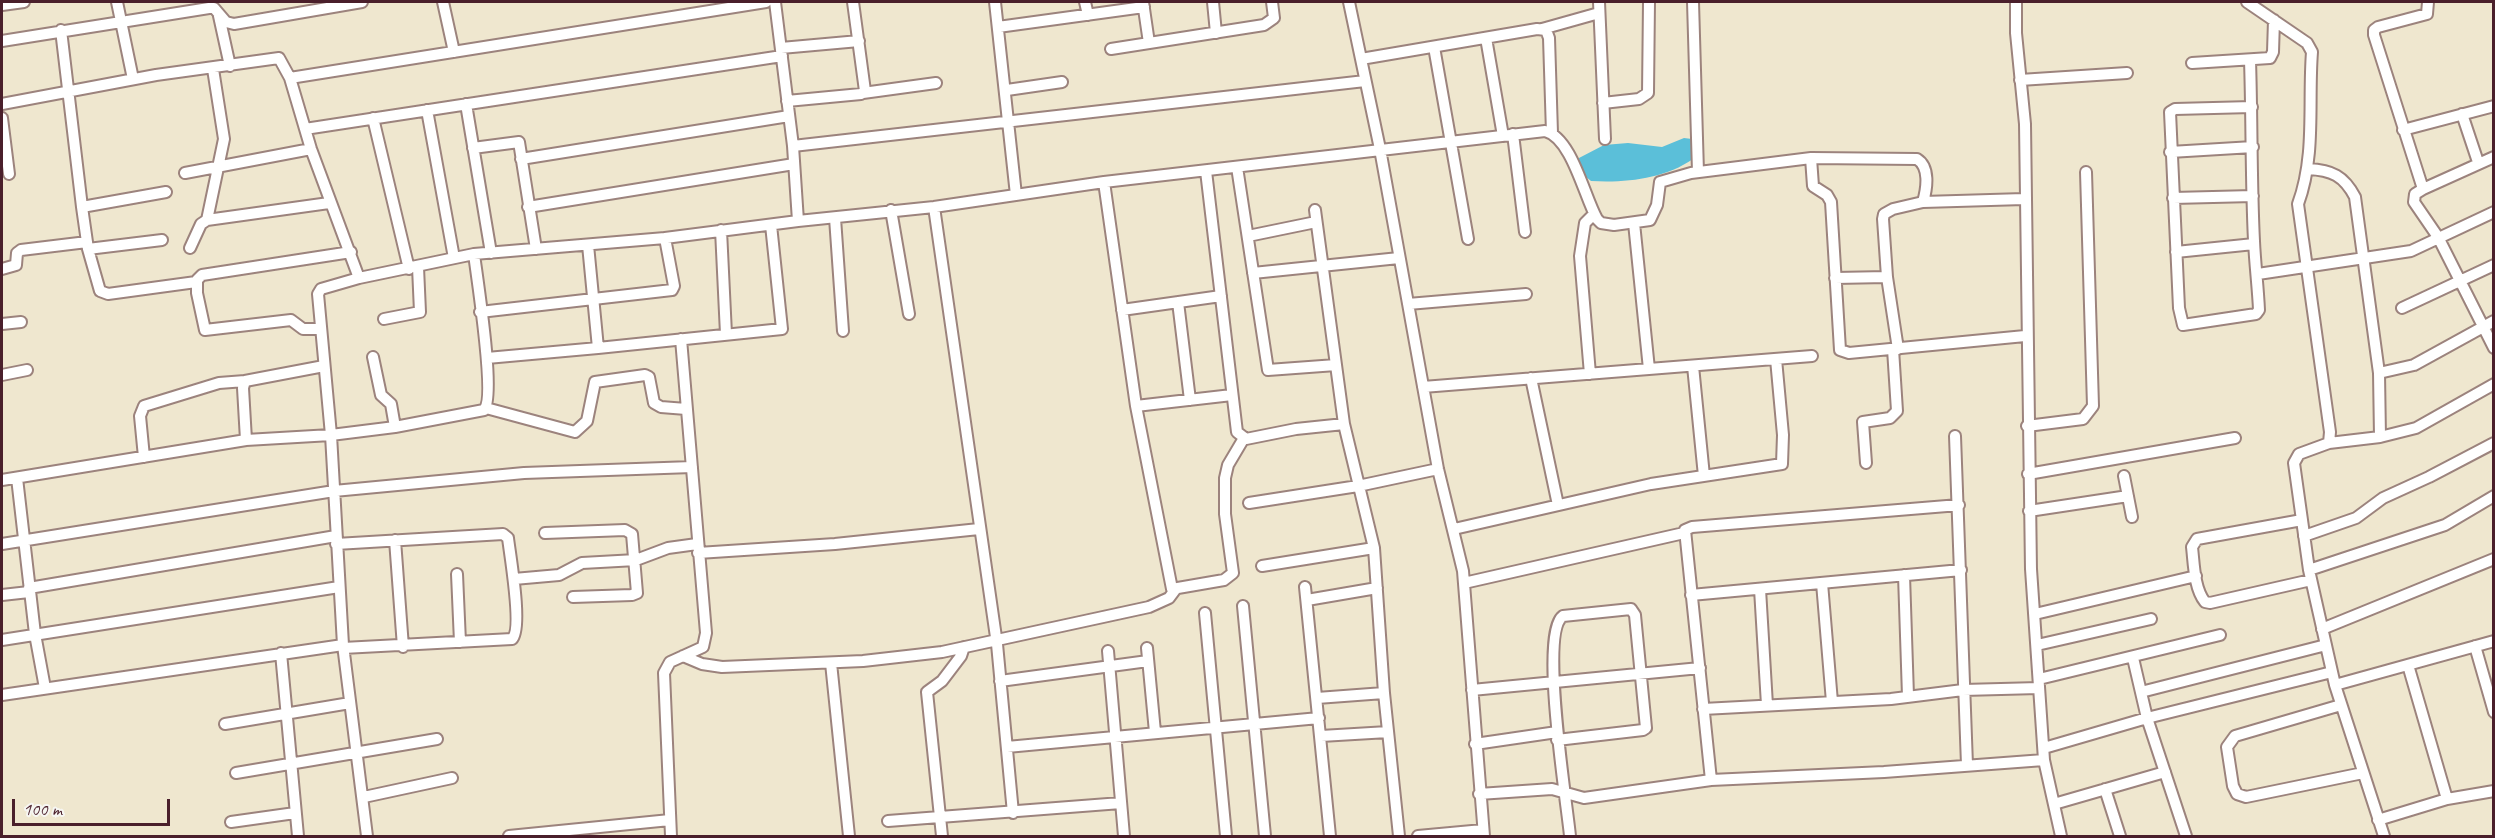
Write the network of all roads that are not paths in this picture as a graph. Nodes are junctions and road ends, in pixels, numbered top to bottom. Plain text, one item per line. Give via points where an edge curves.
1 (24, 2) edge
2 (117, 2) edge
3 (362, 2) edge
4 (443, 2) edge
5 (766, 2) edge
6 (775, 2) edge
7 (853, 2) edge
8 (995, 2) edge
9 (1085, 2) edge
10 (1213, 2) edge
11 (1272, 2) edge
12 (1349, 2) edge
13 (1599, 2) edge
14 (1649, 2) edge
15 (1693, 2) edge
16 (2016, 2) edge
17 (2247, 2) edge
18 (2428, 2) edge
19 (1144, 4) edge
20 (2, 5) edge
21 (298, 7) edge
22 (218, 12) junction
23 (1599, 13) junction
24 (1088, 15) junction
25 (120, 20) junction
26 (2274, 20) junction
27 (998, 27) junction
28 (1542, 29) junction
29 (61, 30) junction
30 (1216, 33) junction
31 (1486, 38) junction
32 (2, 40) edge
33 (859, 41) junction
34 (1149, 43) junction
35 (1434, 47) junction
36 (1111, 48) dead end
37 (454, 51) junction
38 (781, 52) junction
39 (1361, 59) junction
40 (2250, 60) junction
41 (2192, 63) dead end
42 (230, 66) junction
43 (213, 69) junction
44 (2127, 73) dead end
45 (290, 78) junction
46 (133, 80) junction
47 (2020, 80) junction
48 (1365, 81) junction
49 (1062, 82) dead end
50 (936, 83) dead end
51 (1006, 90) junction
52 (863, 93) junction
53 (69, 94) junction
54 (787, 101) junction
55 (1603, 103) junction
56 (2, 104) edge
57 (466, 104) junction
58 (2493, 106) edge
59 (2252, 107) junction
60 (427, 110) junction
61 (2462, 114) junction
62 (789, 116) junction
63 (2, 118) edge
64 (373, 118) junction
65 (1008, 120) junction
66 (305, 129) junction
67 (2403, 130) junction
68 (1552, 133) junction
69 (1508, 135) junction
70 (1605, 139) dead end
71 (1449, 140) junction
72 (793, 146) junction
73 (2253, 147) junction
74 (473, 148) junction
75 (311, 149) junction
76 (1380, 149) junction
77 (4, 151) edge
78 (2170, 152) junction
79 (2493, 157) edge
80 (1811, 158) junction
81 (521, 159) junction
82 (2478, 162) junction
83 (794, 165) junction
84 (218, 167) junction
85 (1237, 167) junction
86 (2308, 170) junction
87 (1206, 171) junction
88 (1698, 172) junction
89 (2086, 172) dead end
90 (185, 173) dead end
91 (9, 174) dead end
92 (1104, 182) junction
93 (2423, 189) junction
94 (166, 192) dead end
95 (1016, 195) junction
96 (2253, 196) junction
97 (2173, 198) junction
98 (2024, 199) junction
99 (329, 202) junction
100 (1923, 202) junction
101 (82, 207) junction
102 (528, 207) junction
103 (934, 207) junction
104 (891, 210) junction
105 (1315, 210) dead end
106 (2493, 212) edge
107 (1594, 214) junction
108 (835, 218) junction
109 (207, 220) junction
110 (798, 221) junction
111 (1316, 222) junction
112 (1635, 223) junction
113 (771, 225) junction
114 (720, 230) junction
115 (1525, 232) dead end
116 (1248, 236) junction
117 (2438, 237) junction
118 (665, 238) junction
119 (1468, 238) dead end
120 (162, 240) dead end
121 (2254, 244) junction
122 (588, 245) junction
123 (88, 246) junction
124 (189, 249) dead end
125 (536, 249) junction
126 (351, 252) junction
127 (2176, 252) junction
128 (491, 253) junction
129 (474, 254) junction
130 (454, 258) junction
131 (1399, 258) junction
132 (2363, 259) junction
133 (1321, 266) junction
134 (2493, 266) edge
135 (2308, 267) junction
136 (413, 268) junction
137 (2, 269) edge
138 (1253, 273) junction
139 (2258, 274) junction
140 (1887, 277) junction
141 (359, 278) junction
142 (1835, 278) junction
143 (2460, 281) junction
144 (196, 282) junction
145 (1526, 294) dead end
146 (1221, 296) junction
147 (593, 299) junction
148 (1178, 302) junction
149 (1408, 304) junction
150 (2402, 308) dead end
151 (1122, 310) junction
152 (480, 312) junction
153 (909, 314) dead end
154 (384, 319) dead end
155 (2493, 321) edge
156 (21, 322) dead end
157 (2, 324) edge
158 (2483, 326) junction
159 (321, 329) junction
160 (843, 331) dead end
161 (726, 334) junction
162 (2025, 336) junction
163 (681, 339) junction
164 (597, 348) junction
165 (2493, 348) edge
166 (1895, 349) junction
167 (1812, 356) dead end
168 (373, 357) dead end
169 (487, 358) junction
170 (1776, 359) junction
171 (1336, 365) junction
172 (324, 366) junction
173 (1693, 366) junction
174 (1650, 369) junction
175 (27, 370) dead end
176 (2379, 373) junction
177 (1590, 374) junction
178 (2, 375) edge
179 (1531, 378) junction
180 (245, 381) junction
181 (2493, 384) edge
182 (1423, 387) junction
183 (1232, 395) junction
184 (1190, 400) junction
185 (1136, 406) junction
186 (486, 408) junction
187 (686, 410) junction
188 (1344, 424) junction
189 (2027, 426) junction
190 (395, 427) junction
191 (331, 435) junction
192 (1955, 436) dead end
193 (2380, 437) junction
194 (1244, 438) junction
195 (2235, 438) dead end
196 (246, 440) junction
197 (2329, 442) junction
198 (2493, 442) edge
199 (144, 457) junction
200 (1866, 463) dead end
201 (692, 467) junction
202 (1438, 469) junction
203 (2028, 474) junction
204 (2124, 476) dead end
205 (1704, 477) junction
206 (17, 478) junction
207 (2, 480) edge
208 (1358, 486) junction
209 (334, 491) junction
210 (2128, 496) junction
211 (2493, 496) edge
212 (1249, 503) dead end
213 (1558, 505) junction
214 (1959, 505) junction
215 (2029, 511) junction
216 (2133, 517) dead end
217 (2302, 520) junction
218 (979, 529) junction
219 (1454, 529) junction
220 (545, 533) dead end
221 (1684, 533) junction
222 (2304, 536) junction
223 (336, 540) junction
224 (395, 540) junction
225 (23, 541) junction
226 (2, 544) edge
227 (1374, 548) junction
228 (697, 549) junction
229 (2493, 559) edge
230 (636, 560) junction
231 (1262, 566) dead end
232 (1961, 570) junction
233 (457, 574) dead end
234 (1904, 575) junction
235 (2310, 575) junction
236 (2196, 576) junction
237 (514, 579) junction
238 (1464, 583) junction
239 (1822, 583) junction
240 (339, 587) junction
241 (1305, 587) dead end
242 (1377, 588) junction
243 (1760, 588) junction
244 (29, 590) junction
245 (1175, 590) junction
246 (2, 595) edge
247 (1691, 595) junction
248 (573, 597) dead end
249 (1307, 600) junction
250 (1243, 606) dead end
251 (1205, 613) dead end
252 (2035, 614) junction
253 (2151, 619) dead end
254 (2322, 629) junction
255 (35, 634) junction
256 (2220, 635) dead end
257 (996, 639) junction
258 (2, 640) edge
259 (2493, 641) edge
260 (460, 642) junction
261 (2037, 645) junction
262 (2326, 645) junction
263 (402, 646) junction
264 (2475, 646) junction
265 (343, 647) junction
266 (964, 647) junction
267 (1147, 648) dead end
268 (1108, 651) dead end
269 (281, 653) junction
270 (683, 656) junction
271 (2133, 658) junction
272 (1148, 660) junction
273 (831, 663) junction
274 (2408, 664) junction
275 (1109, 666) junction
276 (1700, 668) junction
277 (2332, 672) junction
278 (1642, 674) junction
279 (1000, 681) junction
280 (1554, 681) junction
281 (2039, 683) junction
282 (2334, 685) junction
283 (45, 688) junction
284 (1472, 690) junction
285 (1963, 690) junction
286 (2141, 692) junction
287 (1384, 693) junction
288 (2, 695) edge
289 (1908, 696) junction
290 (1317, 698) junction
291 (1832, 702) junction
292 (350, 704) junction
293 (1767, 705) junction
294 (2341, 705) junction
295 (1703, 709) junction
296 (2493, 712) edge
297 (287, 713) junction
298 (1319, 718) junction
299 (2147, 718) junction
300 (225, 724) dead end
301 (1254, 724) junction
302 (1215, 728) junction
303 (1155, 732) junction
304 (1388, 732) junction
305 (1115, 736) junction
306 (1321, 736) junction
307 (1557, 736) junction
308 (437, 739) dead end
309 (1475, 744) junction
310 (1007, 747) junction
311 (358, 752) junction
312 (2044, 754) junction
313 (292, 764) junction
314 (1967, 765) junction
315 (2165, 772) junction
316 (236, 773) dead end
317 (2363, 773) junction
318 (452, 778) dead end
319 (1711, 780) junction
320 (2105, 789) junction
321 (2493, 791) edge
322 (1566, 793) junction
323 (1479, 794) junction
324 (364, 797) junction
325 (2446, 799) junction
326 (1121, 803) junction
327 (2054, 804) junction
328 (295, 813) junction
329 (1013, 813) junction
330 (941, 819) junction
331 (670, 820) junction
332 (2378, 820) junction
333 (888, 821) dead end
334 (231, 822) dead end
335 (598, 832) edge
336 (1483, 833) edge
337 (531, 835) edge
338 (2382, 836) edge
339 (298, 837) edge
340 (367, 837) edge
341 (509, 837) edge
342 (671, 837) edge
343 (849, 837) edge
344 (942, 837) edge
345 (1124, 837) edge
346 (1226, 837) edge
347 (1265, 837) edge
348 (1330, 837) edge
349 (1399, 837) edge
350 (1418, 837) edge
351 (1570, 837) edge
352 (2061, 837) edge
353 (2120, 837) edge
354 (2186, 837) edge

1 - 20 street
2 - 25 street
3 - 21 street
4 - 37 street
5 - 37 street
6 - 38 street
7 - 33 street
8 - 27 street
9 - 24 street
10 - 30 street
11 - 30 street via 1274,18 1269,23
12 - 39 street
13 - 23 street
14 - 55 street via 1648,93 1639,99
15 - 88 street
16 - 47 street
17 - 26 street
18 - 67 street via 2427,14 2374,30
19 - 24 street
19 - 34 street
21 - 22 street via 234,24 226,22
22 - 25 street via 209,8
22 - 42 street
23 - 28 street
23 - 55 street
24 - 27 street
25 - 29 street
25 - 46 street
26 - 40 street via 2271,57
26 - 86 street via 2312,52
27 - 51 street
28 - 31 street
28 - 68 street via 1549,38
29 - 32 street
29 - 53 street
30 - 34 street
31 - 35 street
31 - 69 street
33 - 38 street
33 - 52 street via 866,90
34 - 36 street
35 - 39 street
35 - 71 street
37 - 45 street
38 - 54 street
38 - 57 street
39 - 48 street
40 - 41 street
40 - 59 street
42 - 43 street
42 - 45 street via 275,58 282,61
43 - 46 street
43 - 84 street via 224,139
44 - 47 street
45 - 66 street
46 - 53 street
47 - 98 street via 2025,124
48 - 65 street
48 - 76 street
49 - 51 street
50 - 52 street
51 - 65 street
52 - 54 street
53 - 56 street
53 - 101 street
54 - 62 street
55 - 70 street
57 - 60 street
57 - 74 street
58 - 61 street
59 - 73 street
59 - 78 street via 2172,110
60 - 64 street
60 - 130 street
61 - 67 street
61 - 82 street
62 - 72 street
62 - 81 street
63 - 77 street
64 - 66 street
64 - 136 street
65 - 72 street
65 - 95 street
66 - 75 street
67 - 93 street
68 - 69 street
68 - 107 street via 1568,154
69 - 71 street
69 - 115 street
71 - 76 street
71 - 119 street
72 - 83 street
73 - 78 street
73 - 96 street
74 - 81 street via 518,141
74 - 128 street
75 - 84 street
75 - 99 street
76 - 85 street
76 - 131 street
77 - 91 street
78 - 97 street
79 - 82 street
80 - 88 street
80 - 100 street via 1917,159 1925,170
80 - 142 street via 1813,186 1831,202
81 - 102 street
82 - 93 street
83 - 102 street
83 - 110 street
84 - 90 street
84 - 109 street
85 - 87 street
85 - 116 street
86 - 132 street via 2331,171 2349,185 2355,197
86 - 135 street via 2298,204
87 - 92 street
87 - 146 street
88 - 112 street via 1663,180 1654,216
89 - 189 street via 2093,406 2083,419
92 - 95 street
92 - 151 street
93 - 117 street via 2415,194 2414,202
94 - 101 street
95 - 103 street
96 - 97 street
96 - 121 street
97 - 127 street
98 - 100 street
98 - 162 street
99 - 109 street
99 - 126 street
100 - 140 street via 1884,214
101 - 123 street
102 - 125 street
103 - 104 street
103 - 218 street
104 - 108 street
104 - 153 street
105 - 111 street
106 - 117 street
107 - 112 street via 1601,223
107 - 177 street via 1585,224 1580,256
108 - 110 street
108 - 160 street
109 - 124 street
110 - 113 street
111 - 116 street
111 - 133 street
112 - 174 street
113 - 114 street
113 - 161 street via 782,328
114 - 118 street
114 - 161 street
116 - 138 street
117 - 132 street via 2411,251
117 - 143 street
118 - 122 street
118 - 147 street via 672,290
120 - 123 street
121 - 127 street
121 - 139 street
122 - 125 street
122 - 147 street
123 - 137 street via 21,250 16,265
123 - 144 street via 103,294
125 - 128 street
126 - 141 street
126 - 144 street via 202,275
127 - 139 street via 2182,325 2258,313
128 - 129 street
129 - 130 street
129 - 152 street
130 - 136 street
131 - 133 street
131 - 149 street
132 - 135 street
132 - 176 street
133 - 138 street
133 - 171 street
134 - 143 street
135 - 139 street
135 - 197 street
136 - 141 street
136 - 154 street via 420,312
138 - 171 street via 1268,370
140 - 142 street
140 - 166 street
141 - 159 street via 318,291
142 - 166 street via 1840,350 1849,353
143 - 150 street
143 - 158 street
144 - 159 street via 205,330 291,320 303,329
145 - 149 street
146 - 148 street
146 - 183 street
147 - 152 street
147 - 164 street
148 - 151 street
148 - 184 street
149 - 182 street
151 - 185 street
152 - 169 street
155 - 158 street
156 - 157 street
158 - 165 street
158 - 176 street via 2414,365
159 - 172 street
161 - 163 street
162 - 166 street
162 - 189 street
163 - 164 street
163 - 187 street
164 - 169 street
166 - 200 street via 1897,411 1890,418 1863,422
167 - 170 street
168 - 190 street via 381,394 391,404
169 - 186 street
170 - 173 street
170 - 205 street via 1784,462 1779,466
171 - 188 street
172 - 180 street
172 - 191 street
173 - 174 street
173 - 205 street
174 - 177 street
175 - 178 street
176 - 193 street
177 - 179 street
179 - 182 street
179 - 213 street
180 - 196 street
180 - 199 street via 219,383 144,406 140,416
181 - 193 street via 2416,428
182 - 202 street
183 - 184 street
183 - 194 street via 1237,432
184 - 185 street
185 - 245 street via 1170,585
186 - 187 street via 575,432 587,421 595,382 645,375 649,377 654,403
186 - 190 street
187 - 201 street
188 - 194 street
188 - 208 street
189 - 203 street
190 - 191 street
191 - 196 street
191 - 209 street
192 - 214 street
193 - 197 street
194 - 245 street via 1225,478 1225,514 1233,573 1224,580
195 - 203 street
196 - 199 street
197 - 217 street via 2295,458
198 - 222 street via 2389,495 2356,518
199 - 206 street
201 - 209 street via 524,473
201 - 228 street
202 - 208 street
202 - 219 street
203 - 215 street
204 - 210 street
205 - 213 street via 1651,484
206 - 207 street
206 - 225 street
208 - 212 street
208 - 227 street
209 - 223 street
209 - 225 street
210 - 215 street
210 - 216 street
211 - 235 street via 2445,525
213 - 219 street
214 - 221 street via 1692,527
214 - 232 street
215 - 252 street
217 - 222 street
217 - 236 street via 2197,539 2192,547
218 - 228 street via 835,544
218 - 257 street
219 - 238 street
220 - 230 street via 629,530
221 - 238 street
221 - 247 street
222 - 235 street
223 - 224 street
223 - 240 street
223 - 244 street
224 - 237 street via 503,534 508,538
224 - 263 street
225 - 226 street
225 - 244 street
227 - 231 street
227 - 242 street
228 - 230 street via 668,548
228 - 270 street via 705,641 696,652
229 - 254 street
230 - 237 street via 582,562 559,575
230 - 248 street via 635,595
232 - 234 street
232 - 285 street
233 - 260 street
234 - 239 street
234 - 289 street
235 - 236 street via 2210,603 2201,596
235 - 254 street
236 - 252 street
237 - 260 street via 514,638
238 - 284 street
239 - 243 street
239 - 291 street
240 - 255 street
240 - 265 street
241 - 249 street
242 - 249 street
242 - 287 street
243 - 247 street
243 - 293 street
244 - 246 street
244 - 255 street
245 - 257 street via 1169,598 1149,608
247 - 276 street
249 - 290 street
250 - 301 street
251 - 302 street
252 - 261 street
253 - 261 street
254 - 262 street
255 - 258 street
255 - 283 street
256 - 271 street
257 - 266 street
257 - 279 street
259 - 264 street
260 - 263 street
261 - 281 street
262 - 277 street
262 - 286 street
263 - 265 street
264 - 274 street
264 - 296 street
265 - 269 street
265 - 292 street
266 - 273 street via 931,654
266 - 330 street via 942,681 927,692
267 - 272 street
268 - 275 street
269 - 283 street
269 - 297 street
270 - 273 street via 722,667
270 - 331 street via 670,662 664,674
271 - 281 street
271 - 286 street
272 - 275 street
272 - 303 street
273 - 343 street
274 - 282 street
274 - 325 street
275 - 279 street
275 - 305 street
276 - 278 street
276 - 295 street
277 - 282 street
277 - 299 street
278 - 280 street
278 - 280 street via 1635,615 1627,608 1559,618
278 - 307 street via 1645,729
279 - 310 street
280 - 284 street
280 - 307 street
281 - 285 street
281 - 312 street
282 - 294 street
283 - 288 street
284 - 309 street
285 - 289 street
285 - 314 street
286 - 299 street
287 - 290 street
287 - 304 street
289 - 291 street
290 - 298 street
291 - 293 street
292 - 297 street
292 - 311 street
293 - 295 street
294 - 317 street
294 - 317 street via 2235,736 2227,747 2233,786 2237,794 2246,797
295 - 319 street
297 - 300 street
297 - 313 street
298 - 301 street
298 - 306 street
299 - 312 street
299 - 315 street
301 - 302 street
301 - 347 street
302 - 303 street
302 - 346 street
303 - 305 street
304 - 306 street
304 - 349 street
305 - 310 street
305 - 326 street
306 - 348 street
307 - 309 street
307 - 322 street
308 - 311 street
309 - 323 street
310 - 329 street
311 - 313 street
311 - 324 street
312 - 314 street
312 - 327 street
313 - 316 street
313 - 328 street
314 - 319 street
315 - 320 street
315 - 354 street
317 - 332 street
318 - 324 street
319 - 322 street via 1584,798
320 - 327 street
320 - 353 street
321 - 325 street
322 - 323 street via 1552,789
322 - 351 street
323 - 336 street
324 - 340 street
325 - 332 street
326 - 329 street
326 - 345 street
327 - 352 street
328 - 334 street
328 - 339 street
329 - 330 street
330 - 333 street
330 - 344 street
331 - 335 street
331 - 342 street
332 - 338 street
335 - 337 street
336 - 350 street
337 - 341 street

